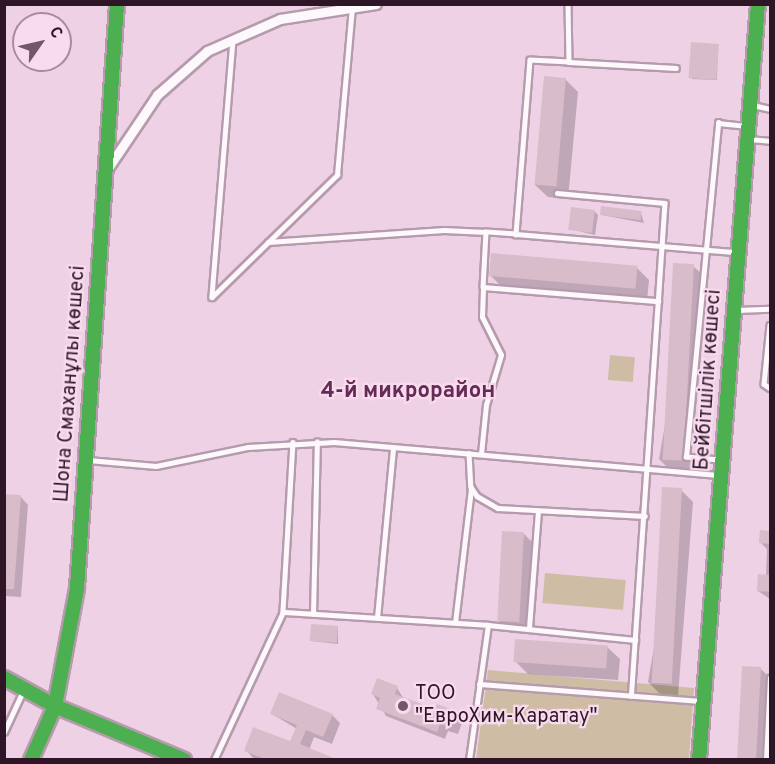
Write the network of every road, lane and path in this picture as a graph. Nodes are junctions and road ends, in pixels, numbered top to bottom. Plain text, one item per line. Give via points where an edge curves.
1 (117, 4) edge
2 (376, 4) edge
3 (568, 4) edge
4 (758, 4) edge
5 (352, 6) junction
6 (233, 37) junction
7 (569, 62) junction
8 (676, 68) dead end
9 (750, 104) junction
10 (771, 109) edge
11 (748, 133) junction
12 (771, 141) edge
13 (105, 173) junction
14 (557, 193) dead end
15 (486, 232) junction
16 (516, 234) junction
17 (268, 242) junction
18 (661, 246) junction
19 (706, 248) junction
20 (738, 252) junction
21 (483, 287) junction
22 (658, 301) junction
23 (771, 309) edge
24 (733, 310) junction
25 (771, 325) edge
26 (771, 388) edge
27 (293, 442) junction
28 (317, 442) junction
29 (393, 448) junction
30 (469, 453) junction
31 (481, 454) junction
32 (86, 460) junction
33 (722, 460) junction
34 (649, 468) junction
35 (721, 475) junction
36 (471, 487) junction
37 (538, 511) junction
38 (645, 516) junction
39 (283, 612) junction
40 (313, 614) junction
41 (377, 618) junction
42 (455, 623) junction
43 (488, 625) junction
44 (529, 628) junction
45 (635, 640) junction
46 (4, 678) edge
47 (771, 678) edge
48 (479, 684) junction
49 (24, 689) junction
50 (631, 696) junction
51 (704, 702) junction
52 (55, 706) junction
53 (4, 732) edge
54 (31, 759) edge
55 (184, 759) edge
56 (213, 759) edge
57 (468, 759) edge
58 (699, 759) edge
59 (766, 759) edge

1 - 13 street, Шона Смаханұлы көшесі
2 - 5 street
3 - 7 lane
4 - 9 street, Бейбітшілік көшесі
5 - 6 street via 280,19
5 - 17 lane via 337,175
6 - 13 street via 189,64 157,95
6 - 17 lane via 212,297
7 - 8 lane
7 - 16 lane via 530,60
9 - 10 lane
9 - 11 street, Бейбітшілік көшесі
11 - 12 lane
11 - 19 lane via 718,123
11 - 20 street, Бейбітшілік көшесі
13 - 32 street, Шона Смаханұлы көшесі
14 - 18 lane via 665,203
15 - 16 lane
15 - 17 lane via 444,230
15 - 21 lane
16 - 18 lane
18 - 19 lane
18 - 22 lane
19 - 20 lane
19 - 33 lane via 686,457
20 - 24 street, Бейбітшілік көшесі
21 - 22 lane
21 - 31 lane via 482,317 501,355 486,405
22 - 34 lane
23 - 24 lane
24 - 33 street, Бейбітшілік көшесі
25 - 26 lane via 764,384
27 - 28 lane
27 - 32 lane via 156,466
27 - 39 lane
28 - 29 lane
28 - 40 lane
29 - 30 lane
29 - 41 lane
30 - 31 lane
30 - 36 lane
31 - 34 lane
32 - 52 street, Шона Смаханұлы көшесі via 77,588
33 - 35 street, Бейбітшілік көшесі
34 - 35 lane
34 - 38 lane
35 - 51 street, Бейбітшілік көшесі
36 - 37 lane via 477,496 498,508
36 - 42 lane
37 - 38 lane
37 - 44 lane
38 - 45 lane
39 - 40 lane
39 - 56 lane
40 - 41 lane
41 - 42 lane
42 - 43 lane
43 - 44 lane
43 - 48 lane
44 - 45 lane
45 - 50 lane
46 - 49 street
47 - 59 lane
48 - 50 lane
48 - 57 lane
49 - 52 street
49 - 53 lane
50 - 51 lane
51 - 58 street, Бейбітшілік көшесі
52 - 54 street, Шона Смаханұлы көшесі
52 - 55 street

